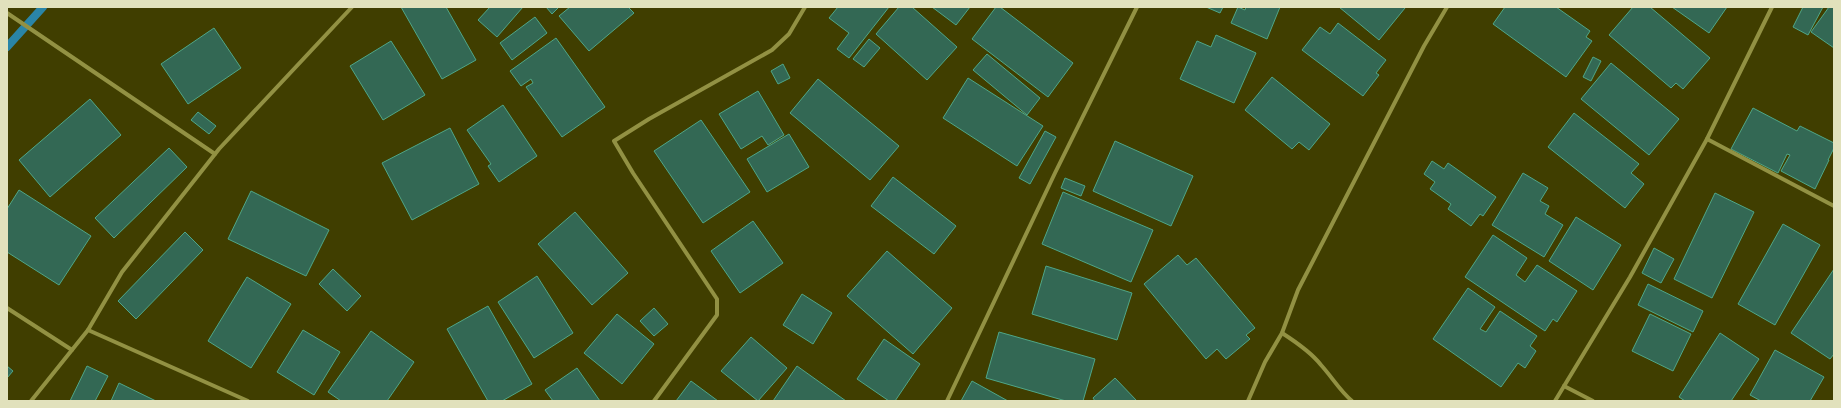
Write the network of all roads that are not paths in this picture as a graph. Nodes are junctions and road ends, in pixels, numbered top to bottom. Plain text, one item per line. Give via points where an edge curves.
1 (352, 7) edge
2 (805, 7) edge
3 (1137, 7) edge
4 (1447, 7) edge
5 (1772, 7) edge
6 (7, 13) edge
7 (1707, 139) junction
8 (215, 154) junction
9 (1834, 206) edge
10 (7, 308) edge
11 (88, 330) junction
12 (1282, 333) junction
13 (72, 350) junction
14 (1564, 386) junction
15 (32, 401) edge
16 (248, 401) edge
17 (654, 401) edge
18 (947, 401) edge
19 (1248, 401) edge
20 (1352, 401) edge
21 (1554, 401) edge
22 (1594, 401) edge

1 - 8 street
2 - 17 street via 789,34 772,50 614,141 712,289 716,299 717,315
3 - 18 street via 1054,173
4 - 12 street via 1424,46 1298,290
5 - 7 street
6 - 8 street
7 - 9 street
7 - 14 street via 1630,277
8 - 11 street via 122,272
10 - 13 street
11 - 13 street
11 - 16 street
12 - 19 street via 1265,362
12 - 20 street via 1303,347
13 - 15 street
14 - 21 street
14 - 22 street

